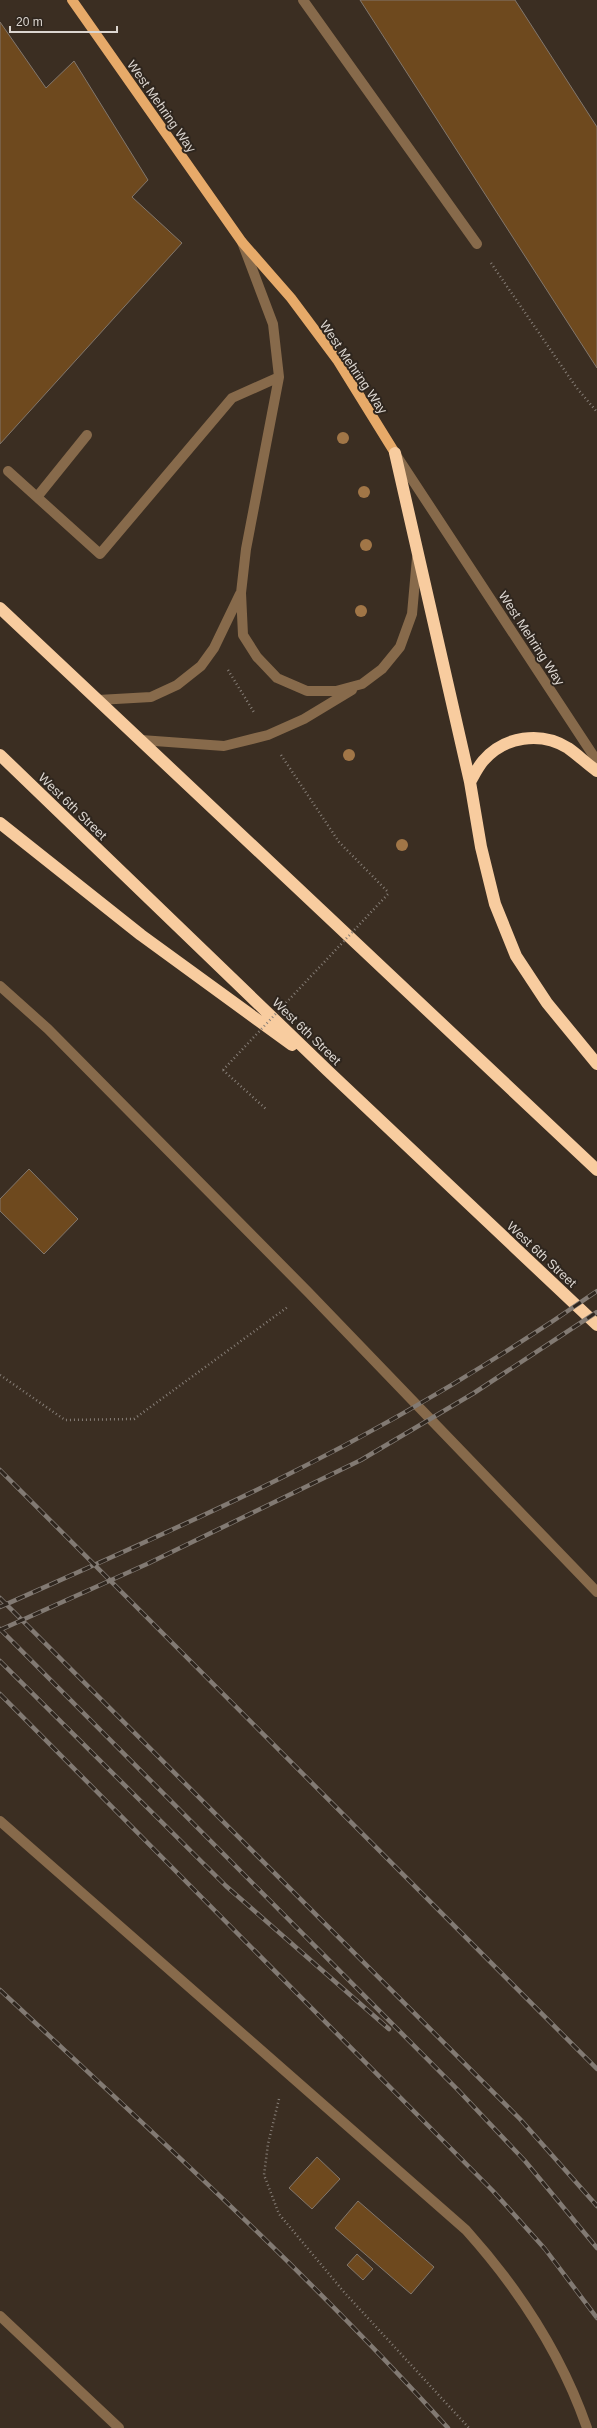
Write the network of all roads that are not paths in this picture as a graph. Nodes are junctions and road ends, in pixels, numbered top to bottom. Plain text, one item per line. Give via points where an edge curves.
1 (72, 0) edge
2 (303, 0) edge
3 (242, 242) junction
4 (477, 244) road end
5 (279, 378) junction
6 (87, 435) dead end
7 (395, 453) junction
8 (8, 471) dead end
9 (37, 497) junction
10 (418, 551) junction
11 (241, 593) junction
12 (0, 608) edge
13 (362, 684) junction
14 (98, 700) junction
15 (141, 740) junction
16 (0, 755) edge
17 (597, 761) edge
18 (597, 771) edge
19 (470, 782) junction
20 (0, 823) edge
21 (0, 986) edge
22 (597, 1064) edge
23 (328, 1071) junction
24 (597, 1170) edge
25 (597, 1325) edge
26 (597, 1592) edge
27 (0, 1821) edge
28 (0, 2316) edge
29 (119, 2428) edge
30 (587, 2428) edge

1 - 3 main road, West Mehring Way
2 - 4 lane
3 - 5 lane via 273,324
3 - 7 main road, West Mehring Way via 291,298 338,361
5 - 9 lane via 232,398 100,554
5 - 11 lane via 246,549
6 - 9 lane
7 - 10 highway
7 - 17 lane, West Mehring Way
8 - 9 lane
10 - 13 lane via 412,614 400,647 382,669
10 - 19 highway
11 - 13 lane via 243,635 257,657 277,678 308,691 336,691
11 - 14 lane via 214,648 201,666 177,685 151,697
12 - 14 highway
13 - 15 lane via 304,719 224,746
14 - 15 highway
15 - 24 highway
16 - 23 highway, West 6th Street
18 - 19 highway via 567,748 547,739 528,737 500,747 484,761
19 - 22 highway via 481,847 495,904 516,956 547,1003
20 - 23 highway via 140,935
21 - 26 lane via 48,1029 308,1292
23 - 25 highway, West 6th Street
27 - 30 lane via 449,2215 495,2263 517,2291 574,2393
28 - 29 lane

